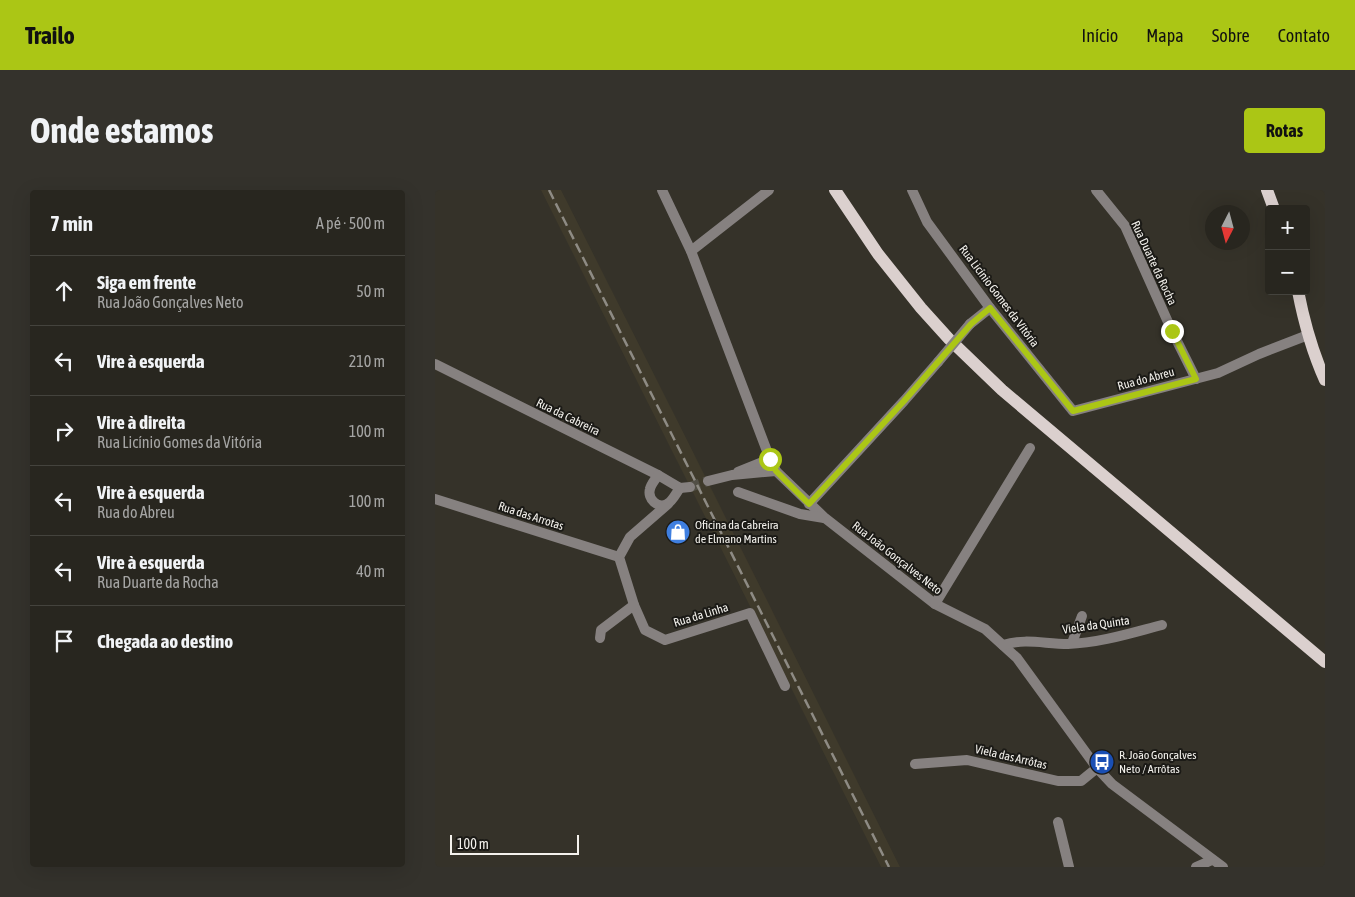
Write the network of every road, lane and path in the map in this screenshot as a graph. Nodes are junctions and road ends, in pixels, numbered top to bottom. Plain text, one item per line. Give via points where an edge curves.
1 (662, 190) edge
2 (769, 190) edge
3 (835, 190) edge
4 (913, 190) edge
5 (1096, 190) edge
6 (1267, 190) edge
7 (1273, 205) edge
8 (691, 251) junction
9 (1299, 295) edge
10 (990, 308) junction
11 (1308, 335) junction
12 (435, 364) edge
13 (1196, 379) junction
14 (1325, 380) edge
15 (1073, 411) joint
16 (1029, 448) dead end
17 (770, 459) junction
18 (776, 471) junction
19 (658, 475) junction
20 (733, 475) junction
21 (708, 481) tunnel mouth
22 (738, 492) dead end
23 (435, 499) edge
24 (652, 501) junction
25 (668, 504) junction
26 (809, 504) junction
27 (825, 518) junction
28 (647, 521) junction
29 (619, 557) junction
30 (935, 604) junction
31 (635, 605) junction
32 (1082, 616) dead end
33 (1162, 625) dead end
34 (600, 638) dead end
35 (1072, 643) junction
36 (1003, 645) junction
37 (1325, 662) edge
38 (785, 686) dead end
39 (915, 764) dead end
40 (1097, 768) junction
41 (1058, 822) dead end
42 (1212, 860) junction
43 (1069, 867) edge
44 (1196, 867) edge
45 (1223, 867) edge

1 - 8 street, Rua João Gonçalves Neto
2 - 8 street
3 - 37 main road via 877,254 949,339 1002,390
4 - 10 street, Rua Licínio Gomes da Vitória via 927,222
5 - 13 street, Rua Duarte da Rocha via 1125,226
6 - 7 main road
8 - 17 street, Rua João Gonçalves Neto
9 - 11 main road
10 - 15 street, Rua Licínio Gomes da Vitória
10 - 26 street, bridge via 971,324
11 - 13 street, Rua do Abreu
11 - 14 main road
12 - 19 street, Rua da Cabreira
13 - 15 street, Rua do Abreu
16 - 30 street
17 - 18 street, Rua João Gonçalves Neto
17 - 20 street
18 - 20 street
18 - 26 street, Rua João Gonçalves Neto
19 - 24 street via 649,490
19 - 25 street, Rua da Cabreira via 685,488
20 - 21 street
22 - 27 street via 800,514
23 - 29 street, Rua das Arrotas
24 - 25 street
24 - 28 street
25 - 28 street
26 - 27 street, Rua João Gonçalves Neto
27 - 30 street, Rua João Gonçalves Neto
28 - 29 street via 630,537
29 - 31 street, Rua da Linha
30 - 36 street, Rua João Gonçalves Neto via 985,629
31 - 34 street via 601,630
31 - 38 street, Rua da Linha via 645,630 665,640 750,613
32 - 35 street
33 - 35 street, Viela da Quinta via 1113,638
35 - 36 street, Viela da Quinta via 1017,641
36 - 40 street, Rua João Gonçalves Neto via 1017,658
39 - 40 street, Viela das Arrôtas via 967,760 1058,780 1081,781
40 - 42 street, Rua João Gonçalves Neto via 1112,784
41 - 43 street
42 - 44 street
42 - 45 street, Rua João Gonçalves Neto

